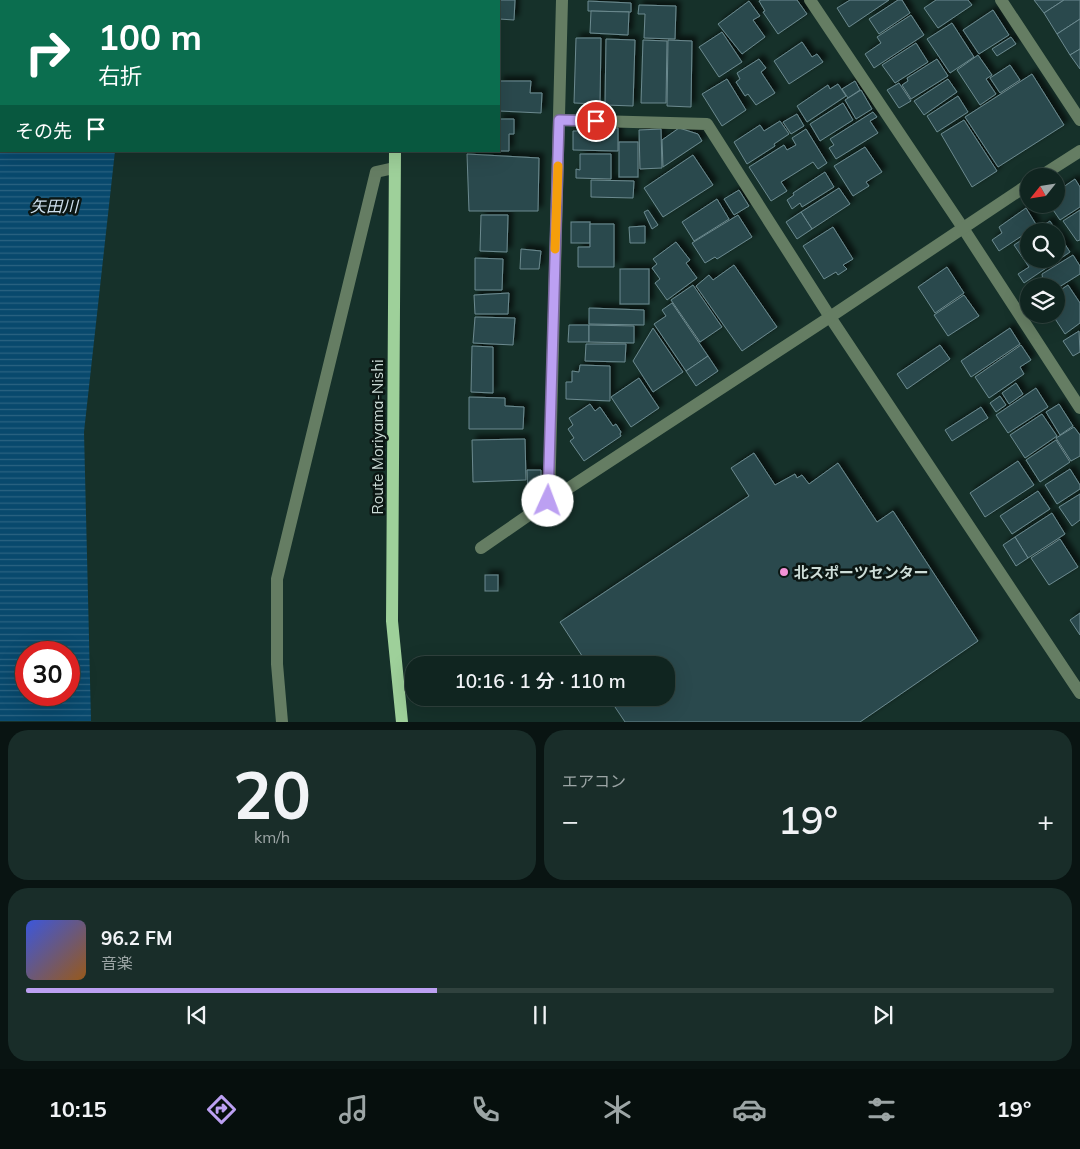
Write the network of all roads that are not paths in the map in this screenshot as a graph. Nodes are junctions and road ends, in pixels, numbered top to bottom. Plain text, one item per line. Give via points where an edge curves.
1 (562, 0) edge
2 (810, 0) edge
3 (1001, 0) edge
4 (559, 120) junction
5 (1080, 120) edge
6 (1080, 151) edge
7 (395, 152) edge
8 (394, 168) junction
9 (1053, 168) edge
10 (1020, 190) edge
11 (963, 228) junction
12 (830, 318) junction
13 (1080, 408) edge
14 (548, 501) junction
15 (481, 548) dead end
16 (1080, 693) edge
17 (282, 722) edge
18 (402, 722) edge

1 - 4 street
2 - 11 street
3 - 5 street
4 - 12 street via 706,124
4 - 14 street
6 - 9 street
7 - 8 main road, Route Moriyama-Nishi
8 - 17 street via 376,172 277,579 277,664
8 - 18 main road, Route Moriyama-Nishi via 392,621
10 - 11 street
11 - 12 street
11 - 13 street
12 - 14 street
12 - 16 street
14 - 15 street

